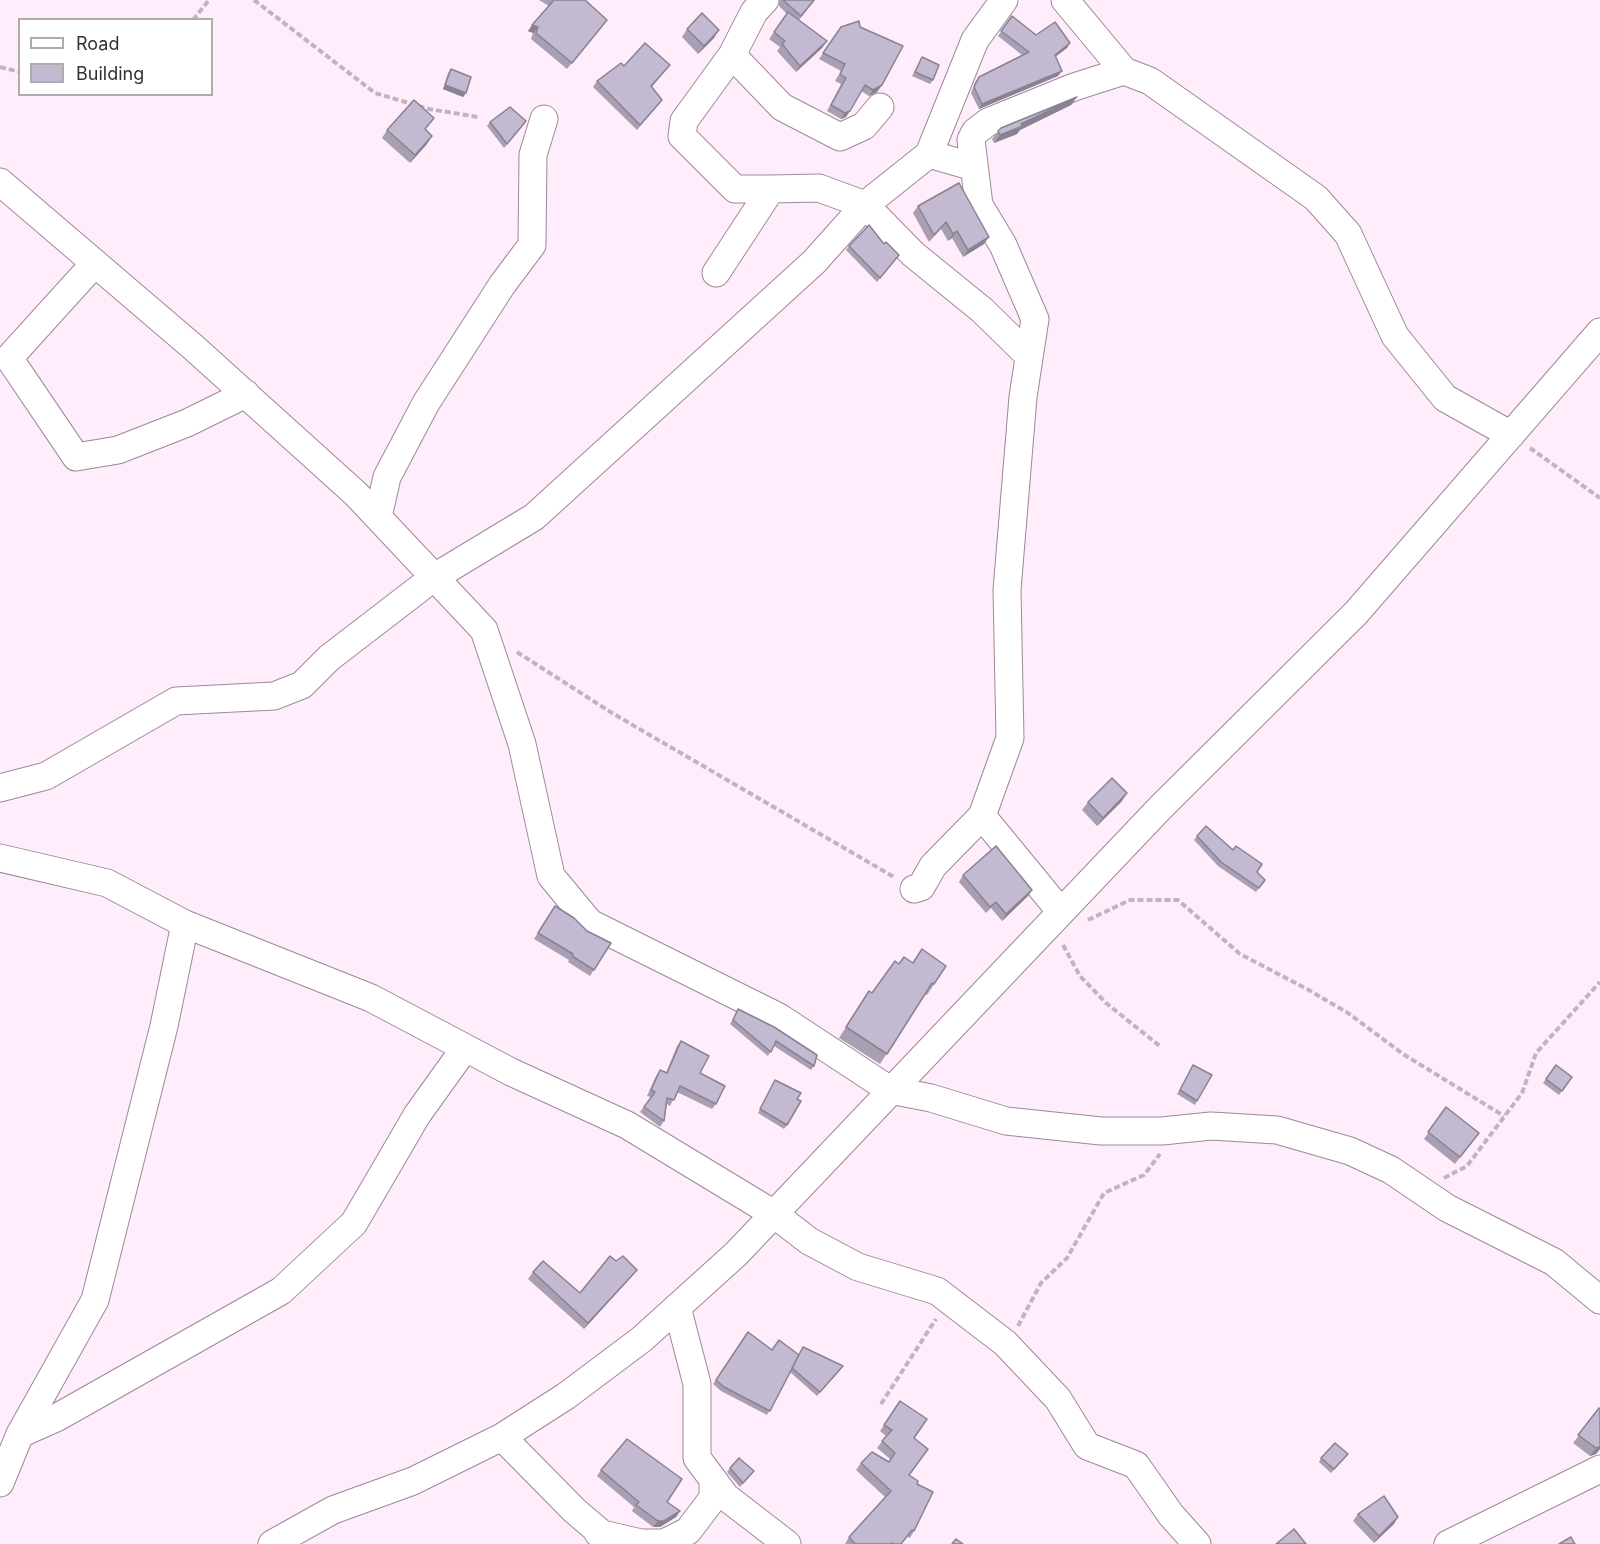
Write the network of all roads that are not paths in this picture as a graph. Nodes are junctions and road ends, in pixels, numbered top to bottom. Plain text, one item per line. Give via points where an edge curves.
1 (765, 0) edge
2 (1004, 0) edge
3 (1065, 0) edge
4 (732, 55) junction
5 (1124, 71) junction
6 (880, 107) dead end
7 (544, 119) dead end
8 (929, 154) junction
9 (974, 167) junction
10 (0, 182) edge
11 (771, 189) junction
12 (865, 205) junction
13 (95, 263) junction
14 (716, 273) dead end
15 (1600, 332) edge
16 (1029, 356) junction
17 (246, 394) junction
18 (1511, 435) junction
19 (378, 517) junction
20 (433, 578) junction
21 (0, 788) edge
22 (982, 816) junction
23 (0, 858) edge
24 (914, 889) road end
25 (1053, 920) junction
26 (185, 924) junction
27 (465, 1048) junction
28 (890, 1090) junction
29 (774, 1214) junction
30 (1600, 1300) edge
31 (677, 1307) junction
32 (20, 1434) junction
33 (502, 1437) junction
34 (1600, 1469) edge
35 (713, 1480) junction
36 (0, 1483) edge
37 (606, 1538) edge
38 (664, 1543) edge
39 (272, 1544) edge
40 (787, 1544) edge
41 (1197, 1544) edge
42 (1448, 1544) edge

1 - 4 street via 754,12
2 - 8 street via 975,40
3 - 5 street
4 - 6 street via 782,107 840,137 864,126
4 - 11 street via 684,121 682,136 735,189
5 - 9 street via 988,122 971,140
5 - 18 street via 1150,81 1316,198 1348,234 1395,336 1445,398
7 - 19 street via 533,155 532,245 426,403 387,477
8 - 9 street
8 - 12 street
9 - 16 street via 979,205 1003,245 1035,319
10 - 13 street
11 - 12 street via 819,188
11 - 14 street
12 - 16 street via 913,254 982,310
12 - 20 street via 814,262 534,517
13 - 17 street
13 - 17 street via 9,358 76,457 118,450
15 - 18 street
16 - 22 street via 1007,590 1010,738
17 - 19 street
18 - 25 street via 1356,613
19 - 20 street
20 - 21 street via 329,658 302,685 274,696 176,701 46,776
20 - 28 street via 484,630 522,744 551,876 590,923 779,1017
22 - 24 street via 933,866 921,887
22 - 25 street
23 - 26 street via 107,883
25 - 28 street
26 - 27 street via 371,998
26 - 32 street via 162,1038 95,1300
27 - 29 street via 627,1125
27 - 32 street via 417,1115 354,1223 281,1292 67,1413
28 - 29 street
28 - 30 street via 1006,1121 1101,1131 1211,1126 1276,1130 1350,1151 1405,1179 1447,1208 1554,1262
29 - 31 street
29 - 41 street via 809,1241 858,1267 937,1291 1005,1343 1058,1399 1087,1446 1136,1465
31 - 33 street via 585,1382
31 - 35 street via 697,1384 698,1458
32 - 36 street
33 - 37 street
33 - 39 street via 413,1481 333,1510
34 - 42 street
35 - 38 street via 712,1498 688,1531
35 - 40 street via 726,1497
37 - 38 street

